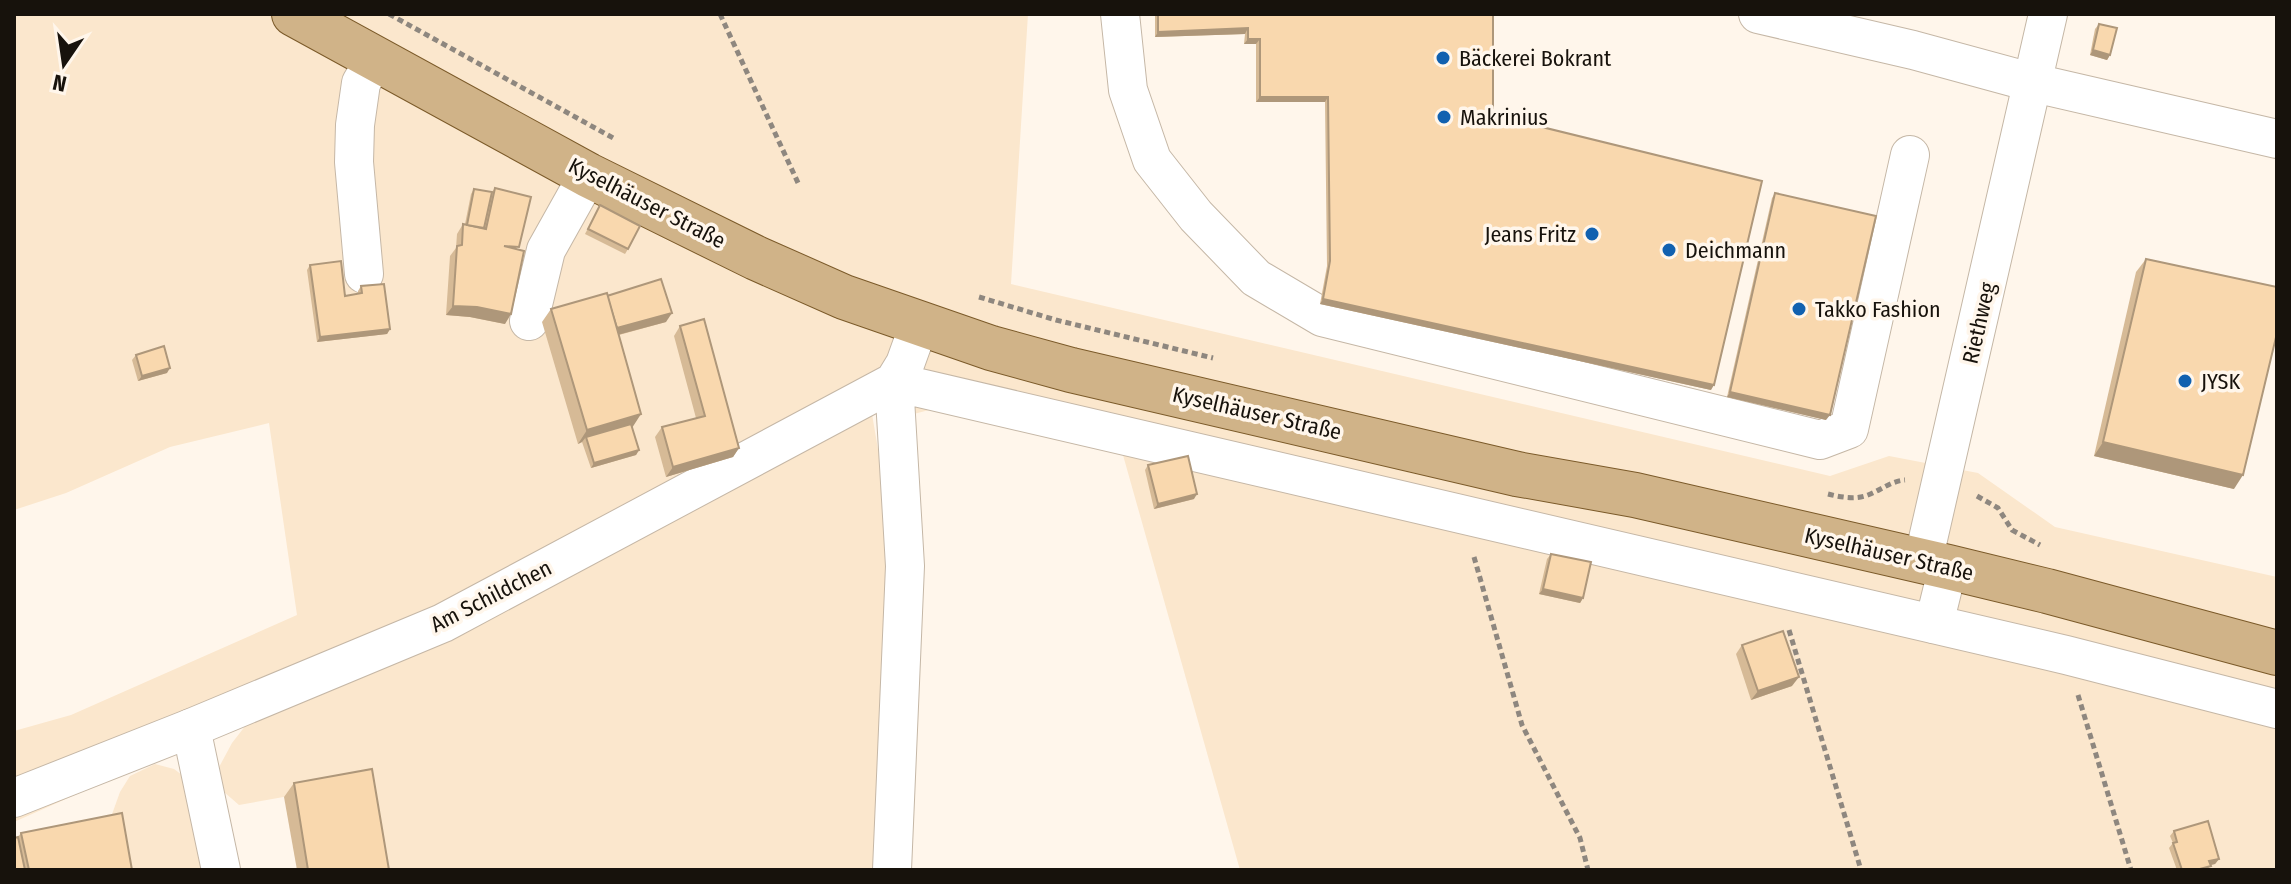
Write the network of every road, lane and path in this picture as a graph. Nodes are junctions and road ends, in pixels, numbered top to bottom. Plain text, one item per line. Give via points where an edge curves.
1 (294, 14) edge
2 (720, 14) edge
3 (1120, 14) edge
4 (1758, 14) edge
5 (2048, 14) edge
6 (375, 59) junction
7 (2034, 83) junction
8 (2277, 139) edge
9 (1910, 155) dead end
10 (588, 175) junction
11 (799, 185) dead end
12 (364, 274) dead end
13 (529, 321) dead end
14 (919, 325) junction
15 (894, 382) junction
16 (1472, 464) junction
17 (1462, 515) junction
18 (1936, 564) junction
19 (1776, 588) junction
20 (1934, 624) junction
21 (2277, 653) edge
22 (2066, 655) junction
23 (2277, 709) edge
24 (191, 728) junction
25 (14, 798) edge
26 (221, 870) edge
27 (892, 870) edge
28 (1588, 870) edge
29 (1861, 870) edge
30 (2131, 870) edge

1 - 6 main road, Kyselhäuser Straße
2 - 11 path
3 - 9 street via 1128,90 1152,160 1196,216 1256,278 1322,317 1820,440 1849,429
4 - 7 street
5 - 7 street, Riethweg
6 - 10 main road, Kyselhäuser Straße
6 - 12 street via 361,83 355,125
7 - 8 street
7 - 18 street, Riethweg
10 - 13 street via 546,250
10 - 14 main road, Kyselhäuser Straße via 810,282
14 - 15 street
14 - 16 main road, Kyselhäuser Straße via 1071,370
15 - 17 street
15 - 24 street, Am Schildchen via 443,623
15 - 27 street via 905,566
16 - 17 street
16 - 18 main road, Kyselhäuser Straße via 1672,503
17 - 19 street
17 - 28 path via 1522,725 1580,838
18 - 20 street, Riethweg
18 - 21 main road, Kyselhäuser Straße
19 - 20 street
19 - 29 path
20 - 22 street
22 - 23 street
22 - 30 path
24 - 25 street, Am Schildchen
24 - 26 street

